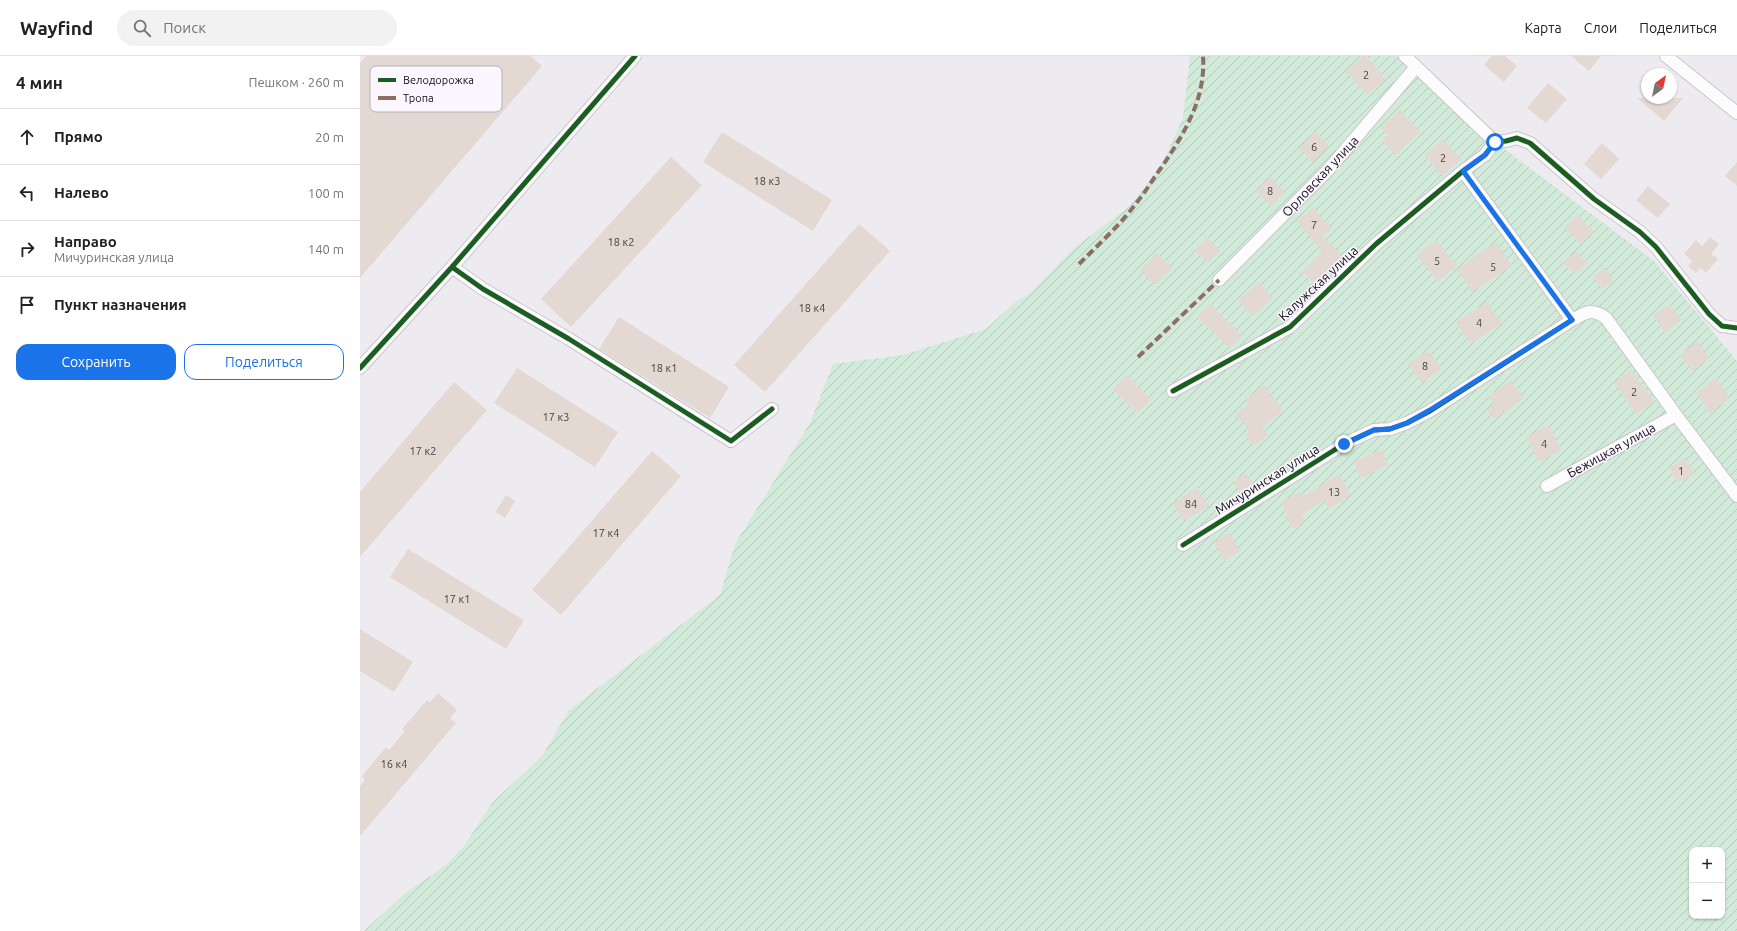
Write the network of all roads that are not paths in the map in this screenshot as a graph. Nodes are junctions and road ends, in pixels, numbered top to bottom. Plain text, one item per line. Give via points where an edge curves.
1 (635, 56) edge
2 (1405, 56) edge
3 (1666, 56) edge
4 (1416, 67) junction
5 (1737, 113) edge
6 (1495, 142) junction
7 (1463, 171) junction
8 (452, 268) junction
9 (1219, 280) dead end
10 (1572, 320) junction
11 (1737, 328) edge
12 (360, 368) edge
13 (1173, 390) dead end
14 (772, 409) dead end
15 (1676, 415) junction
16 (1546, 486) dead end
17 (1737, 496) edge
18 (1183, 545) dead end

1 - 8 street
2 - 4 street
3 - 5 street
4 - 6 street
4 - 9 street, Орловская улица via 1328,170
6 - 7 street, Калужская улица via 1485,155
6 - 11 street via 1517,138 1530,143 1594,199 1640,232 1656,247 1709,314 1722,326
7 - 10 street
7 - 13 street, Калужская улица via 1376,244 1290,327
8 - 12 street
8 - 14 street via 731,441
10 - 15 street, Мичуринская улица via 1586,312 1596,311 1606,318
10 - 18 street, Мичуринская улица via 1407,423 1390,429 1374,430 1344,444
15 - 16 street, Бежицкая улица
15 - 17 street

